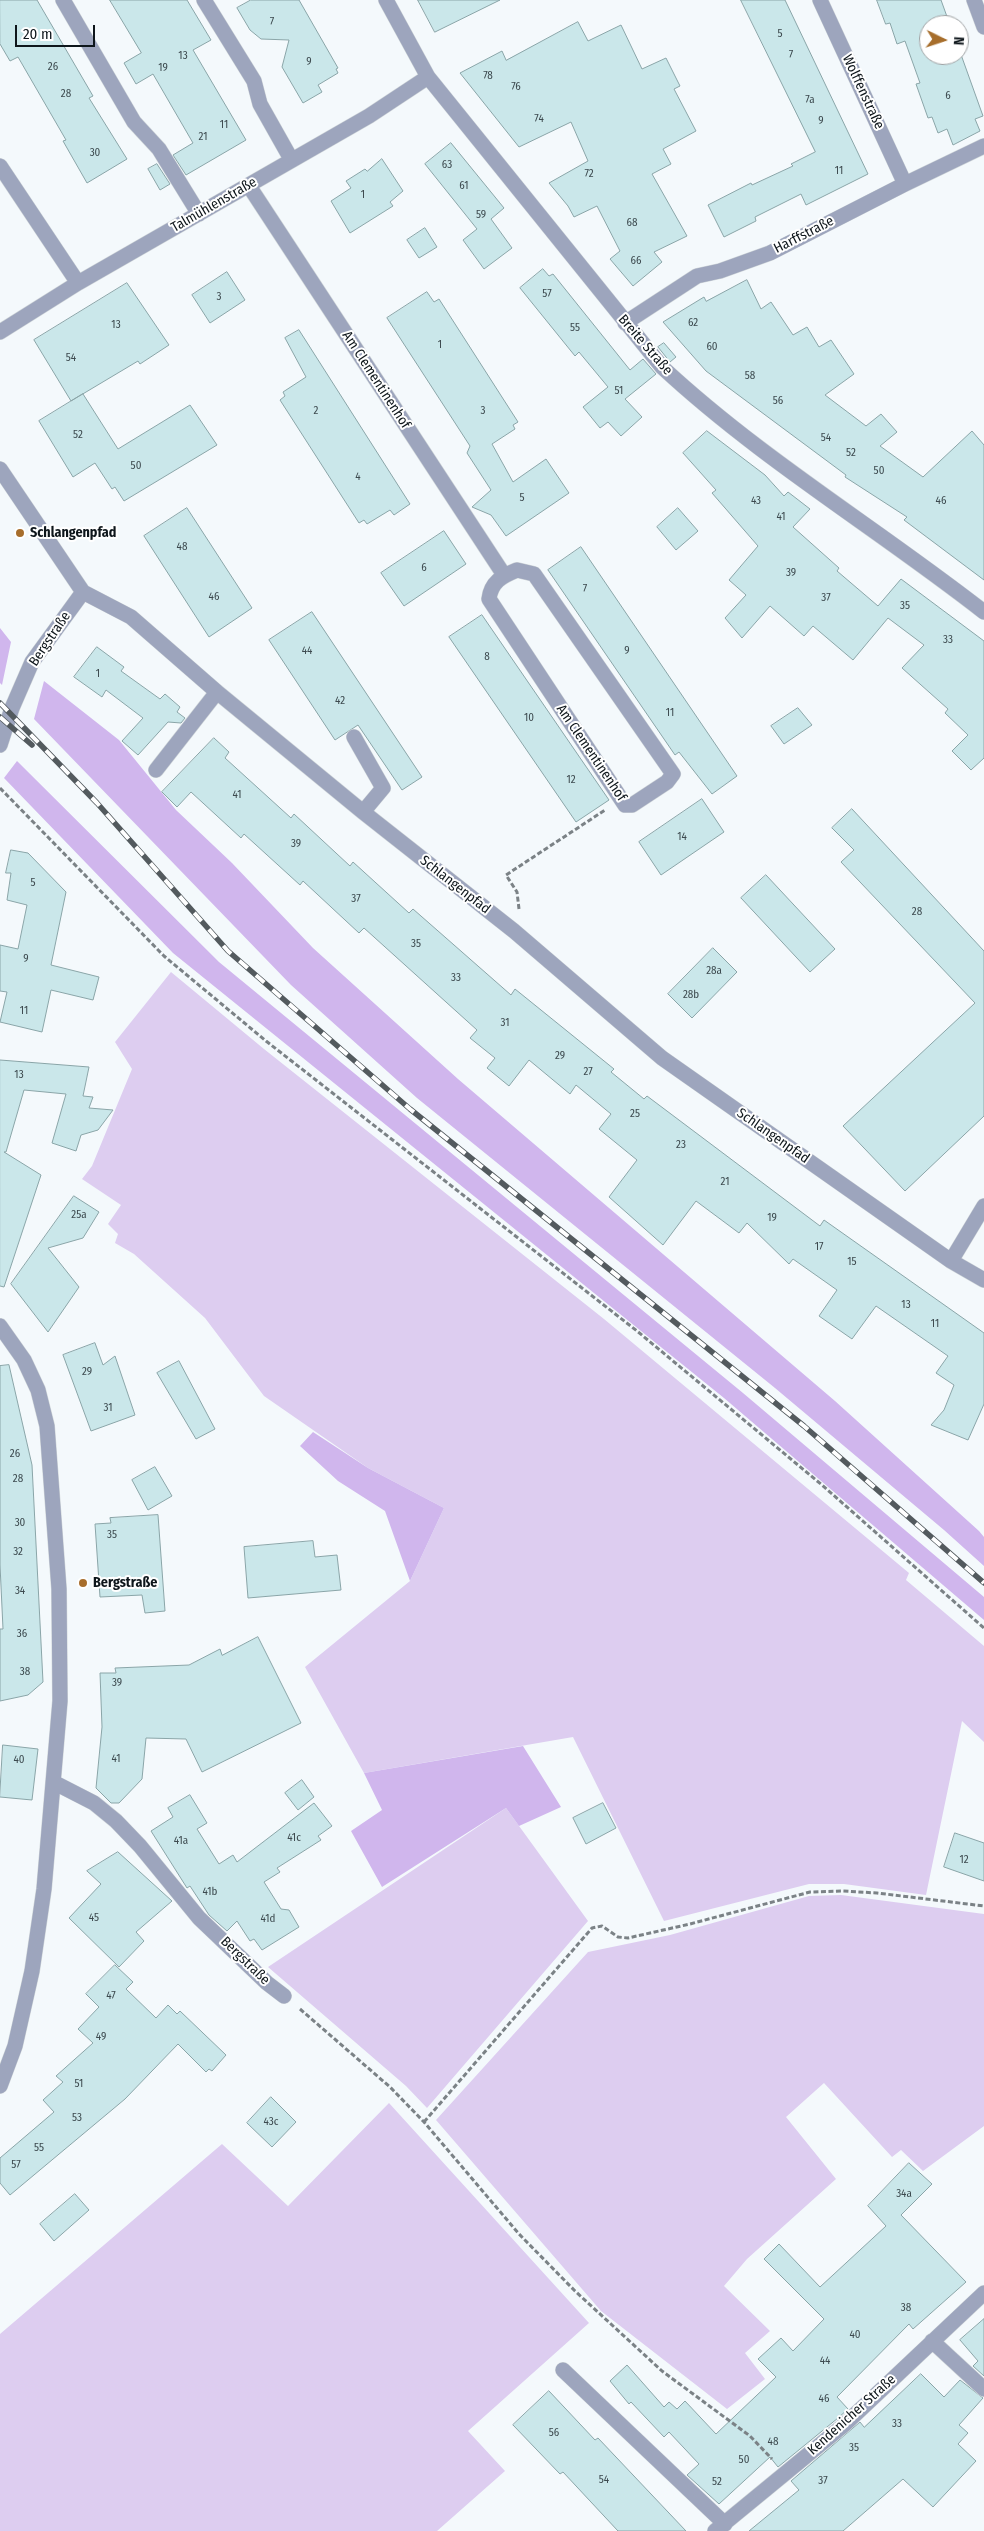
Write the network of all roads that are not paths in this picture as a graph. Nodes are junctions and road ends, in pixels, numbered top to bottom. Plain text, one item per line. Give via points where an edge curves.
1 (63, 0) edge
2 (204, 0) edge
3 (386, 0) edge
4 (820, 0) edge
5 (974, 0) edge
6 (984, 27) edge
7 (428, 77) junction
8 (984, 146) edge
9 (291, 160) junction
10 (0, 166) edge
11 (905, 184) junction
12 (248, 186) junction
13 (199, 214) junction
14 (78, 282) junction
15 (625, 323) junction
16 (0, 332) edge
17 (0, 469) edge
18 (504, 575) junction
19 (83, 592) junction
20 (984, 612) edge
21 (217, 692) junction
22 (354, 737) dead end
23 (0, 745) edge
24 (156, 770) dead end
25 (363, 812) junction
26 (984, 1206) edge
27 (951, 1261) junction
28 (984, 1280) edge
29 (0, 1326) edge
30 (54, 1783) junction
31 (284, 1996) road end
32 (0, 2086) edge
33 (984, 2293) edge
34 (932, 2341) junction
35 (564, 2370) dead end
36 (984, 2389) edge
37 (720, 2527) edge

1 - 13 street via 134,122 159,149
2 - 9 street via 254,80 260,104
3 - 7 street, Breite Straße
4 - 11 street, Wolffenstraße
5 - 6 street
7 - 9 street, Talmühlenstraße via 369,116
7 - 15 street, Breite Straße
8 - 11 street, Harffstraße
9 - 12 street, Talmühlenstraße
10 - 14 street
11 - 15 street, Harffstraße via 770,253 697,276
12 - 13 street, Talmühlenstraße
12 - 18 street, Am Clementinenhof
13 - 14 street, Talmühlenstraße
14 - 16 street, Talmühlenstraße
15 - 20 street, Breite Straße via 662,367 687,390 837,506
17 - 19 street, Schlangenpfad
18 - 18 street, Am Clementinenhof via 491,587 489,599 625,805 632,805 667,782 673,774 666,762 534,574 517,570
19 - 21 street, Schlangenpfad via 131,617
19 - 23 street, Bergstraße via 32,662
21 - 24 street
21 - 25 street, Schlangenpfad
22 - 25 street via 383,788
25 - 27 street, Schlangenpfad via 514,931 662,1058
26 - 27 street
27 - 28 street, Schlangenpfad
29 - 30 street via 24,1360 38,1390 46,1426 59,1589 60,1701
30 - 31 street, Bergstraße via 94,1803 116,1821 200,1918 267,1984
30 - 32 street via 32,1971 15,2046
33 - 34 street, Kendenicher Straße
34 - 36 street
34 - 37 street, Kendenicher Straße via 844,2424
35 - 37 street

